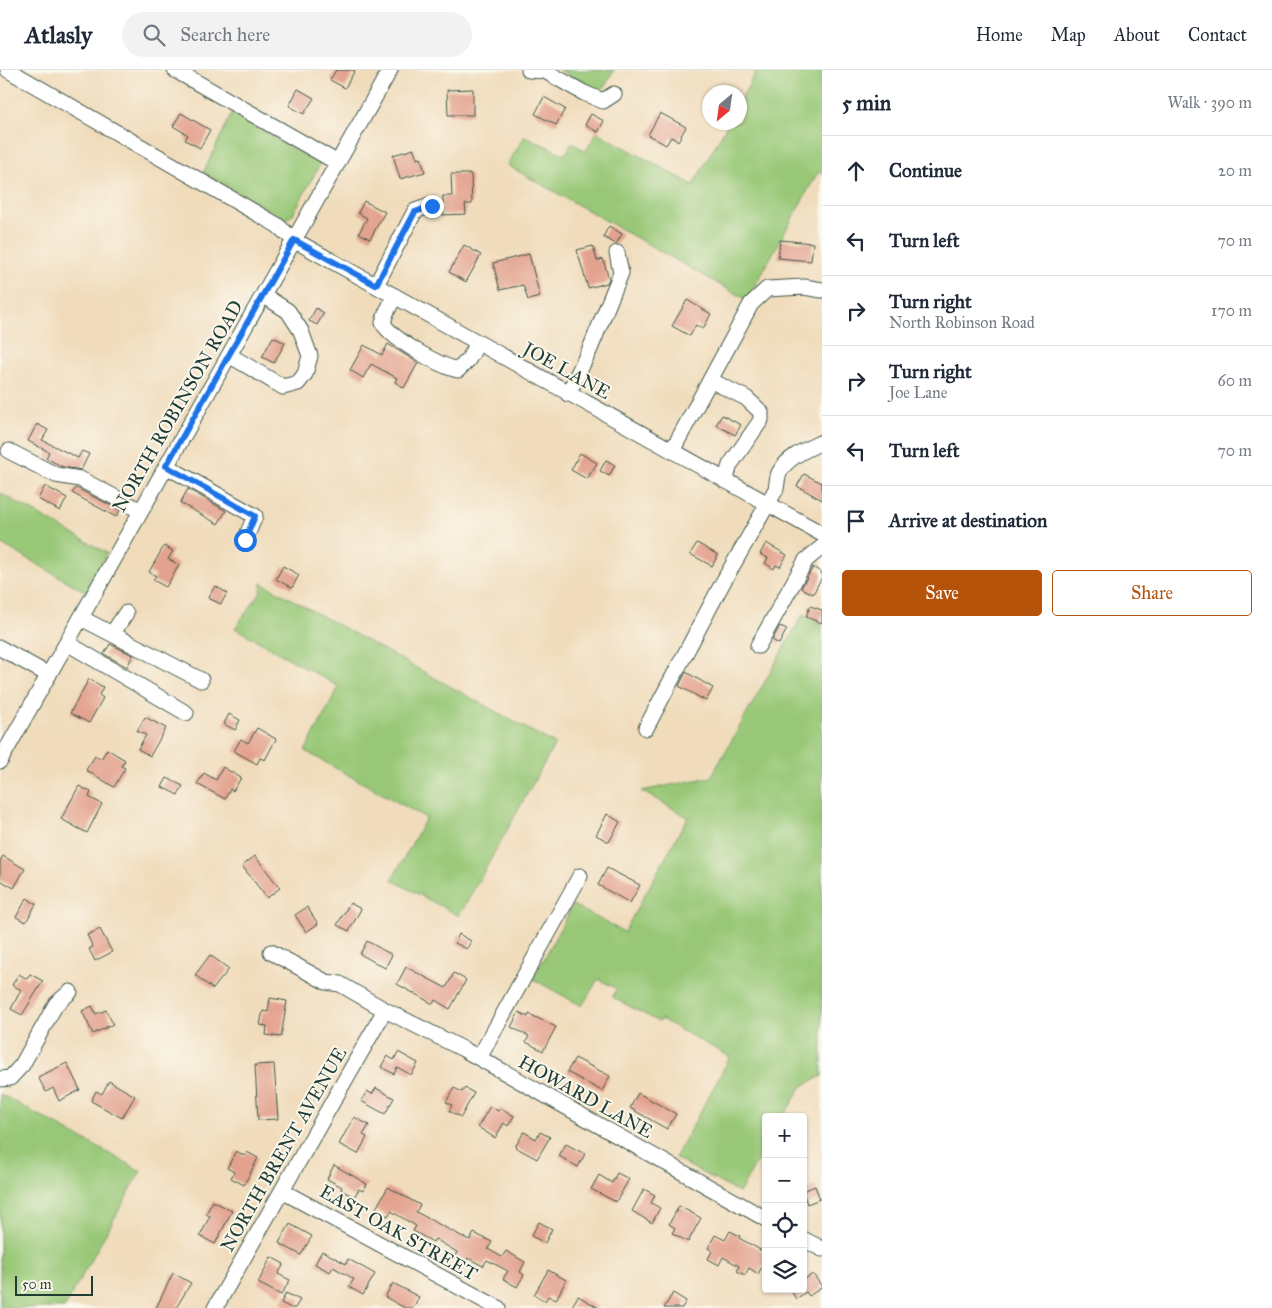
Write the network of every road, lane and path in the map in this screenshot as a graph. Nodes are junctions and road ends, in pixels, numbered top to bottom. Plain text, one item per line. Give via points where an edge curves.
1 (8, 70) edge
2 (175, 70) edge
3 (390, 70) edge
4 (529, 70) edge
5 (614, 94) dead end
6 (338, 163) junction
7 (432, 206) dead end
8 (294, 240) junction
9 (617, 253) dead end
10 (376, 285) junction
11 (822, 290) edge
12 (263, 295) junction
13 (395, 296) junction
14 (478, 343) junction
15 (229, 355) junction
16 (710, 380) junction
17 (568, 394) junction
18 (822, 442) edge
19 (9, 451) dead end
20 (672, 451) junction
21 (166, 466) junction
22 (725, 481) junction
23 (767, 504) junction
24 (141, 511) junction
25 (822, 534) edge
26 (245, 540) dead end
27 (822, 546) edge
28 (126, 613) dead end
29 (81, 618) junction
30 (112, 634) junction
31 (67, 643) junction
32 (758, 646) dead end
33 (0, 648) edge
34 (49, 675) junction
35 (201, 680) dead end
36 (186, 713) dead end
37 (646, 728) dead end
38 (0, 761) edge
39 (580, 876) dead end
40 (271, 952) dead end
41 (70, 992) dead end
42 (385, 1010) junction
43 (479, 1058) junction
44 (0, 1079) edge
45 (282, 1190) junction
46 (762, 1217) edge
47 (807, 1241) edge
48 (822, 1249) edge
49 (215, 1308) edge
50 (498, 1308) edge

1 - 8 street, JOE LANE via 252,210
2 - 6 street
3 - 6 street, NORTH ROBINSON ROAD
4 - 5 street via 545,71 603,101
6 - 8 street, NORTH ROBINSON ROAD
7 - 10 street via 415,212
8 - 10 street, JOE LANE
8 - 12 street, NORTH ROBINSON ROAD
9 - 17 street via 621,273
10 - 13 street, JOE LANE
11 - 16 street via 804,287 767,289 752,304
12 - 15 street, NORTH ROBINSON ROAD
12 - 15 street via 288,311 301,331 310,356 305,374 298,383 283,387
13 - 14 street, JOE LANE
13 - 14 street via 383,323 386,329 441,364 458,370
14 - 17 street, JOE LANE
15 - 21 street, NORTH ROBINSON ROAD
16 - 20 street
16 - 22 street via 746,398 761,412 761,420 730,465
17 - 20 street, JOE LANE
18 - 23 street via 805,449 779,473 776,489
19 - 24 street via 56,475 80,479
20 - 22 street, JOE LANE
21 - 24 street, NORTH ROBINSON ROAD
21 - 26 street via 255,516
22 - 23 street, JOE LANE
23 - 25 street, JOE LANE
23 - 37 street
24 - 29 street, NORTH ROBINSON ROAD
27 - 32 street via 806,560
28 - 30 street
29 - 30 street
29 - 31 street, NORTH ROBINSON ROAD
30 - 35 street
31 - 34 street, NORTH ROBINSON ROAD
31 - 36 street
33 - 34 street
34 - 38 street, NORTH ROBINSON ROAD
39 - 43 street
40 - 42 street, HOWARD LANE via 326,982 340,984
41 - 44 street via 56,1004 22,1065 10,1078
42 - 43 street, HOWARD LANE
42 - 45 street, NORTH BRENT AVENUE
43 - 46 street, HOWARD LANE
45 - 49 street, NORTH BRENT AVENUE
45 - 50 street, EAST OAK STREET
47 - 48 street

